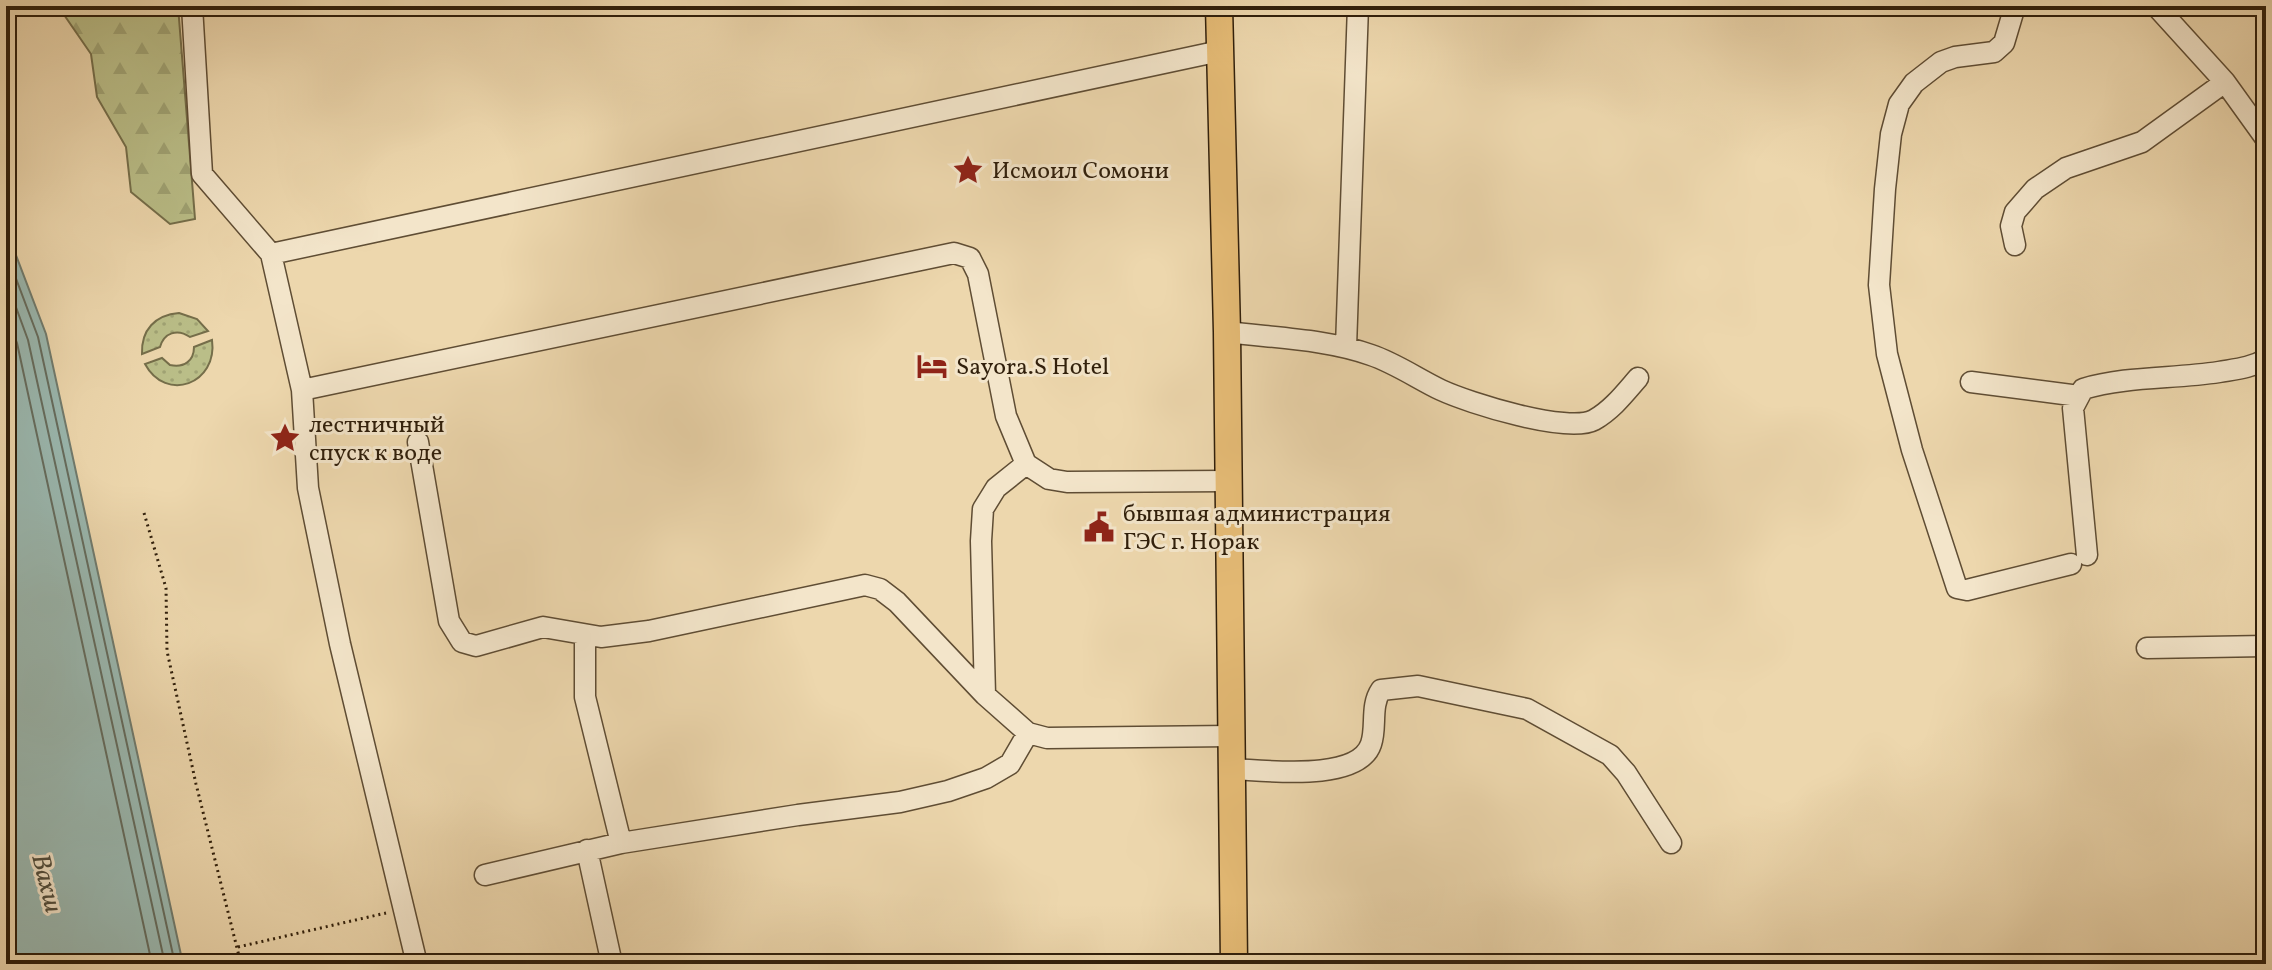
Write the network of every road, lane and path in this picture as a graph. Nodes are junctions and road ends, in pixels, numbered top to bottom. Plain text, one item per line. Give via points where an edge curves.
1 (192, 6) edge
2 (1219, 6) edge
3 (1358, 6) edge
4 (2015, 6) edge
5 (2156, 6) edge
6 (1220, 51) junction
7 (2225, 82) junction
8 (2266, 139) edge
9 (2015, 245) dead end
10 (271, 254) junction
11 (1227, 332) junction
12 (1346, 347) junction
13 (2266, 359) edge
14 (1638, 378) dead end
15 (1971, 382) dead end
16 (302, 390) junction
17 (2079, 396) junction
18 (418, 442) dead end
19 (1026, 464) junction
20 (1227, 481) junction
21 (144, 513) dead end
22 (585, 635) junction
23 (2266, 646) edge
24 (2147, 648) dead end
25 (985, 695) junction
26 (1028, 733) junction
27 (1231, 736) junction
28 (1231, 769) junction
29 (621, 843) junction
30 (1671, 843) dead end
31 (587, 850) junction
32 (485, 875) dead end
33 (404, 909) junction
34 (238, 947) junction
35 (241, 964) edge
36 (417, 964) edge
37 (612, 964) edge
38 (1234, 964) edge

1 - 10 street via 202,174
2 - 6 main road
3 - 12 street
4 - 17 street via 2004,43 1994,52 1941,62 1914,83 1899,104 1891,134 1879,285 1890,368 1957,588 1967,590 2079,559 2073,408
5 - 7 street
6 - 10 street
6 - 11 main road
7 - 8 street
7 - 9 street via 2142,142 2066,168 2035,189 2015,212
10 - 16 street
11 - 12 street
11 - 20 main road
12 - 14 street via 1444,391 1521,416 1575,425 1593,420 1619,401
13 - 17 street via 2254,366 2199,375 2101,383
15 - 17 street
16 - 19 street via 954,253 970,258 978,274 1006,416
16 - 33 street via 308,488
18 - 22 street via 449,621 462,642 476,646 543,627
19 - 20 street via 1049,479 1067,482
19 - 25 street via 996,488 983,509
20 - 27 main road
21 - 34 path via 166,588 167,651 186,739
22 - 25 street via 649,631 865,585 897,602
22 - 29 street via 585,697
23 - 24 street
25 - 26 street
26 - 27 street via 1047,738
26 - 29 street via 1010,764 948,791
27 - 28 main road
28 - 30 street via 1321,771 1349,766 1364,758 1371,743 1381,690 1418,686 1527,709 1610,755
28 - 38 main road
29 - 31 street
31 - 32 street
31 - 37 street
33 - 34 path
33 - 36 street
34 - 35 path

